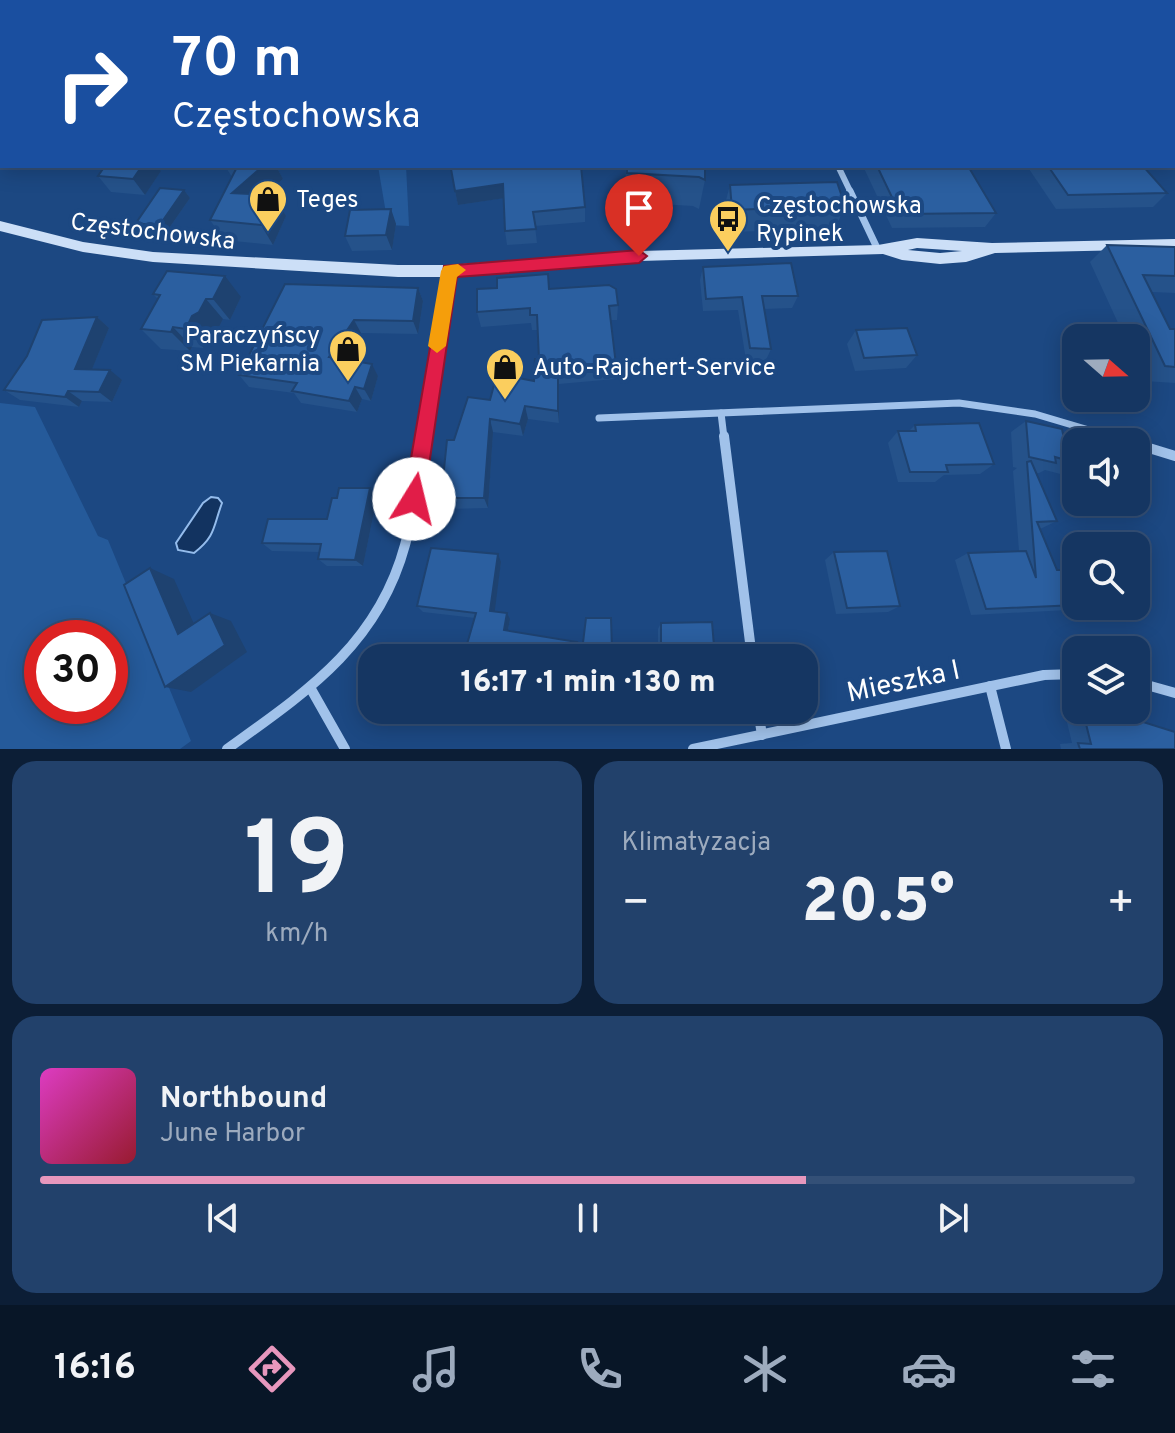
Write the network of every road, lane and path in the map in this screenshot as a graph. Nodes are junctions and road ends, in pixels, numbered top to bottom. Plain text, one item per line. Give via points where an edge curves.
1 (839, 168) edge
2 (0, 226) edge
3 (1173, 243) edge
4 (878, 250) junction
5 (449, 271) junction
6 (721, 413) junction
7 (599, 418) dead end
8 (1082, 428) edge
9 (1150, 448) edge
10 (1175, 456) edge
11 (750, 644) edge
12 (1062, 674) edge
13 (990, 686) junction
14 (1150, 686) edge
15 (311, 689) junction
16 (1175, 693) edge
17 (760, 724) edge
18 (762, 735) junction
19 (227, 749) edge
20 (345, 749) edge
21 (693, 749) edge
22 (1006, 749) edge

1 - 4 street
2 - 5 main road, Częstochowska via 83,247 153,257 318,269
3 - 4 main road, Częstochowska via 992,248 971,257 934,259
4 - 5 main road, Częstochowska via 576,259
5 - 15 street via 405,546 356,644
6 - 7 street
6 - 8 street via 959,403 1035,414
6 - 11 street
9 - 10 street
12 - 13 street, Mieszka I
13 - 18 street, Mieszka I
13 - 22 street
14 - 16 street
15 - 19 street
15 - 20 street
17 - 18 street
18 - 21 street, Mieszka I

